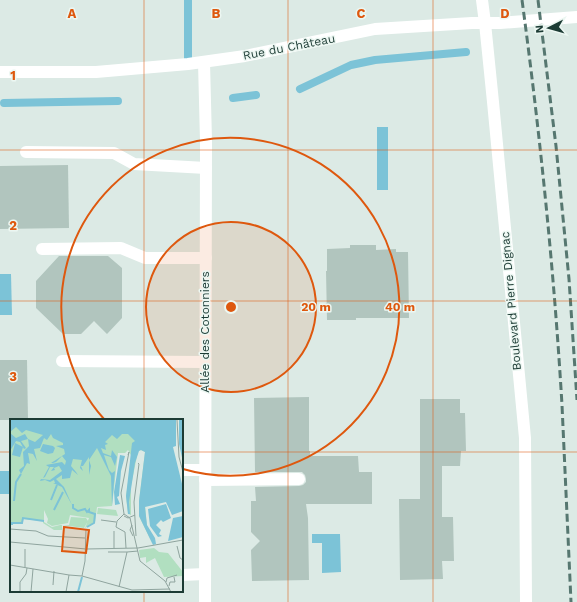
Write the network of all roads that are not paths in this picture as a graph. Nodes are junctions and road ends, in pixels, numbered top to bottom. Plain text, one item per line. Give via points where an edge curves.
1 (482, 0) edge
2 (577, 17) edge
3 (485, 22) junction
4 (204, 62) junction
5 (0, 72) edge
6 (26, 152) dead end
7 (206, 168) junction
8 (42, 249) dead end
9 (206, 258) junction
10 (62, 361) dead end
11 (205, 362) junction
12 (183, 470) edge
13 (205, 475) junction
14 (299, 479) dead end
15 (205, 574) junction
16 (183, 575) edge
17 (205, 602) edge
18 (526, 602) edge

1 - 3 street, Boulevard Pierre Dignac
2 - 3 street, Rue du Château
3 - 4 street, Rue du Château via 375,29
3 - 18 street, Boulevard Pierre Dignac via 525,438
4 - 5 street, Rue du Château via 96,72
4 - 7 street, Allée des Cotonniers
6 - 7 street via 114,153 134,164
7 - 9 street, Allée des Cotonniers
8 - 9 street via 121,248 146,258
9 - 11 street, Allée des Cotonniers
10 - 11 street
11 - 13 street, Allée des Cotonniers
12 - 13 street
13 - 14 street
13 - 15 street, Allée des Cotonniers
15 - 16 street
15 - 17 street, Allée des Cotonniers

